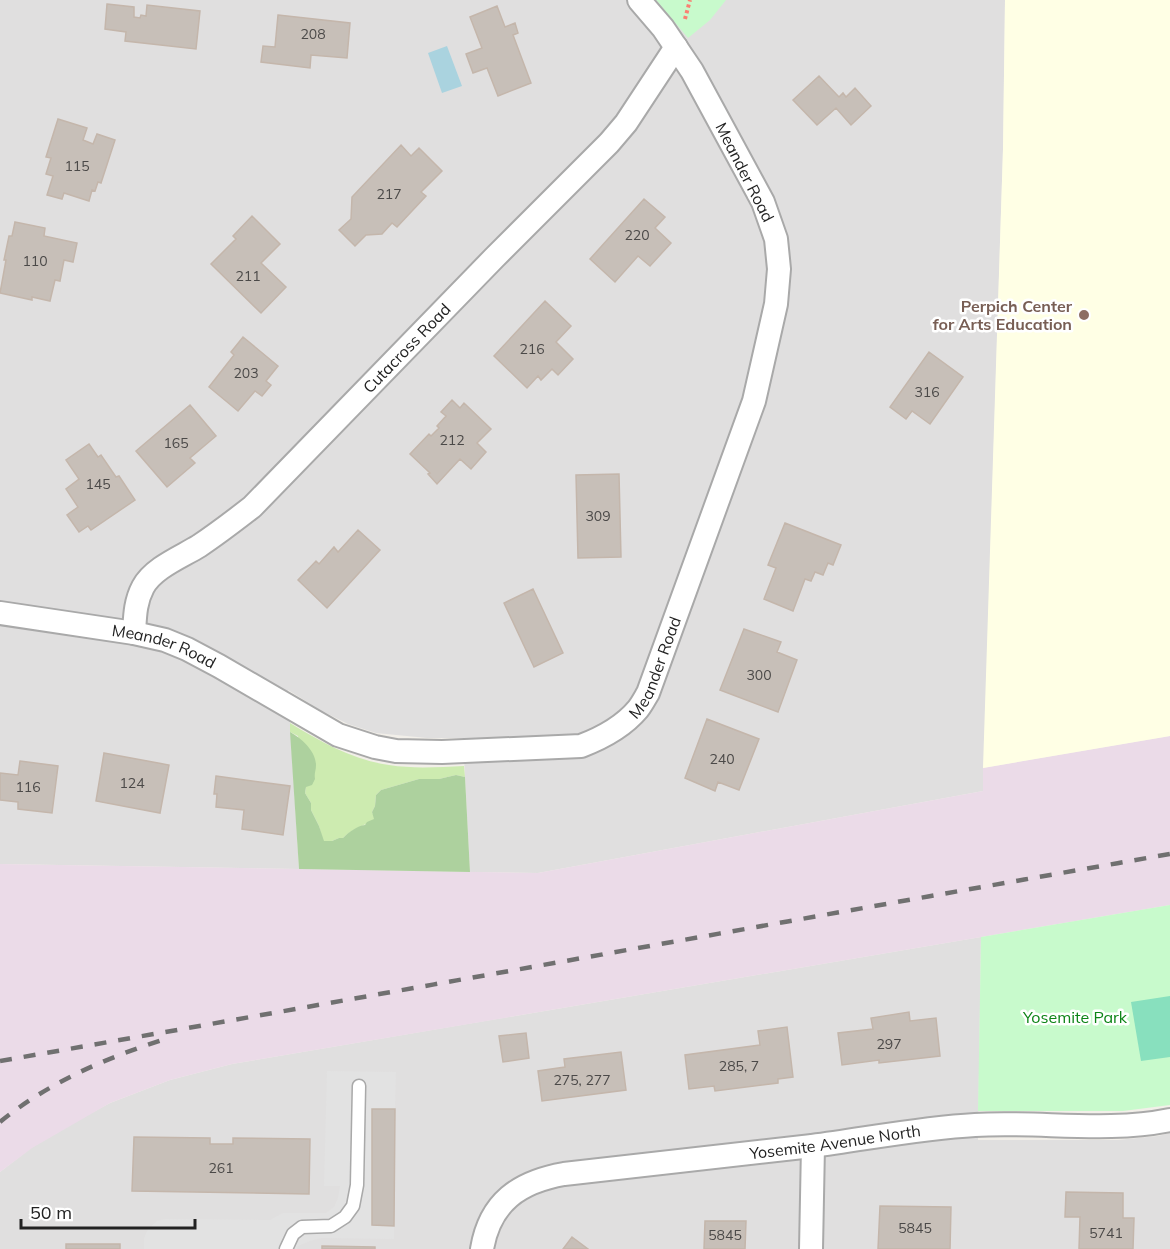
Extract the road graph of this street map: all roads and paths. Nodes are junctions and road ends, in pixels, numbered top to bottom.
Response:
1 (639, 0) edge
2 (676, 47) junction
3 (0, 613) edge
4 (134, 633) junction
5 (359, 1086) dead end
6 (1170, 1120) edge
7 (813, 1146) junction
8 (286, 1249) edge
9 (482, 1249) edge
10 (811, 1249) edge

1 - 2 street, Meander Road
2 - 4 street, Cutacross Road
2 - 4 street, Meander Road
3 - 4 street, Meander Road
5 - 8 lane
6 - 7 street, Yosemite Avenue North
7 - 9 street, Yosemite Avenue North
7 - 10 street

